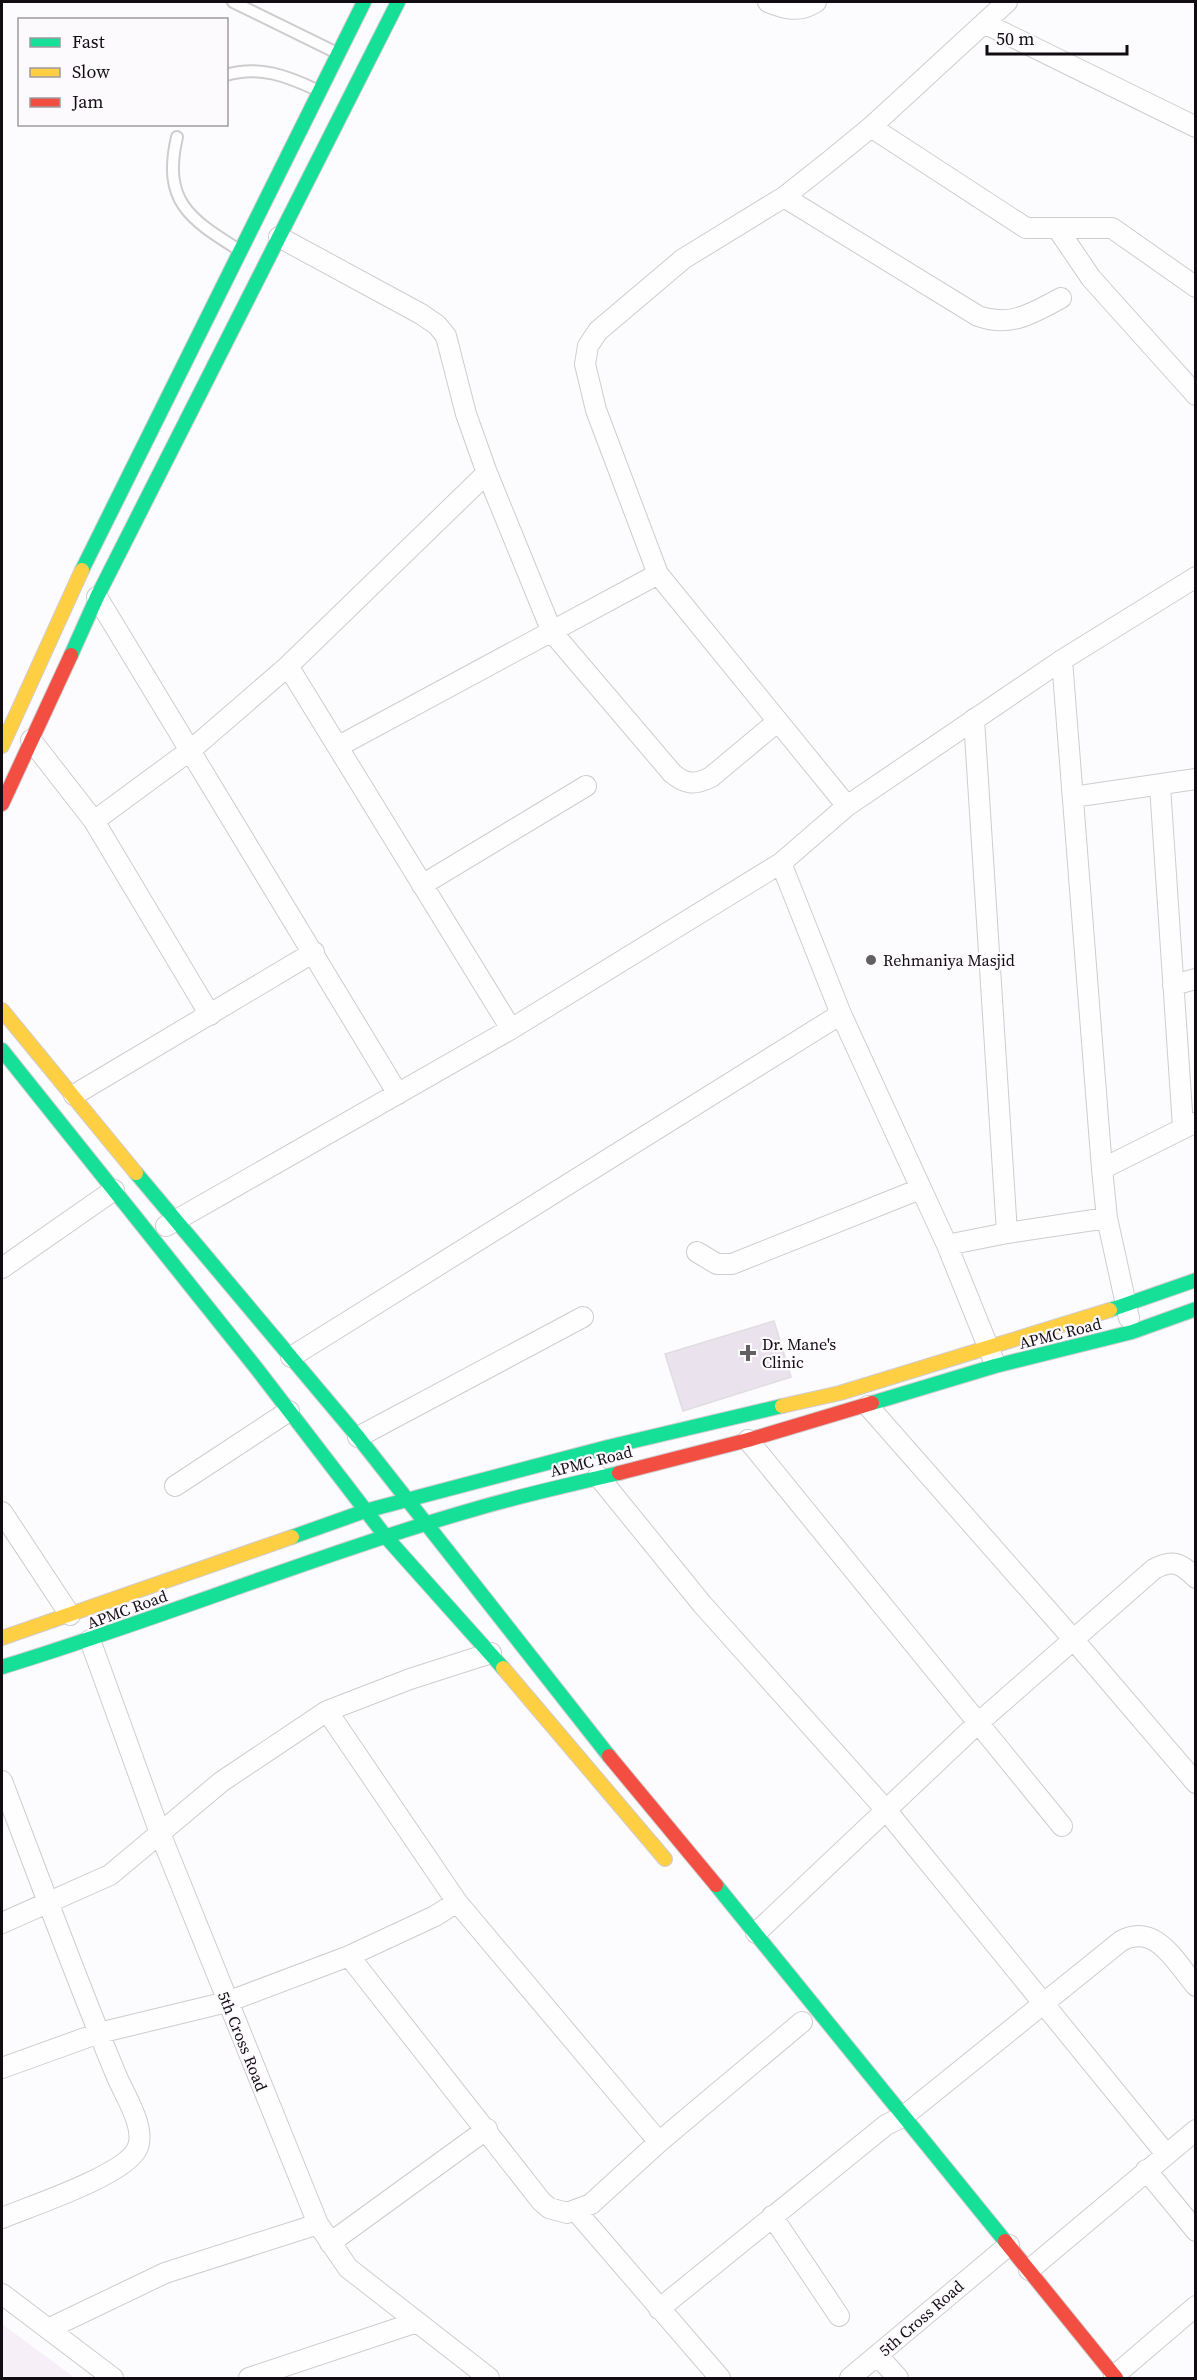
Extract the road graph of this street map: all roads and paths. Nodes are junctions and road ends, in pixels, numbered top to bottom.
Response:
1 (233, 2) edge
2 (364, 2) edge
3 (398, 2) edge
4 (768, 2) edge
5 (816, 2) edge
6 (1007, 2) edge
7 (984, 23) junction
8 (338, 53) junction
9 (228, 75) edge
10 (320, 91) junction
11 (871, 127) junction
12 (1196, 127) edge
13 (177, 137) dead end
14 (783, 197) junction
15 (1056, 228) junction
16 (279, 237) junction
17 (241, 252) junction
18 (1196, 287) edge
19 (1061, 298) dead end
20 (1196, 395) edge
21 (487, 473) junction
22 (658, 574) junction
23 (1196, 577) edge
24 (97, 597) junction
25 (552, 632) junction
26 (1062, 660) junction
27 (288, 666) junction
28 (974, 719) junction
29 (777, 722) junction
30 (31, 741) junction
31 (2, 746) edge
32 (339, 746) junction
33 (192, 749) junction
34 (1196, 779) edge
35 (586, 786) dead end
36 (1160, 786) junction
37 (1073, 797) junction
38 (2, 804) edge
39 (847, 806) junction
40 (94, 821) junction
41 (781, 864) junction
42 (422, 885) junction
43 (314, 952) junction
44 (1196, 979) edge
45 (1173, 985) junction
46 (2, 1010) edge
47 (841, 1014) junction
48 (210, 1015) junction
49 (511, 1029) junction
50 (2, 1050) edge
51 (398, 1094) junction
52 (74, 1095) junction
53 (1189, 1124) edge
54 (1102, 1169) junction
55 (920, 1189) junction
56 (114, 1190) junction
57 (1107, 1218) junction
58 (174, 1220) junction
59 (1007, 1233) junction
60 (151, 1236) junction
61 (947, 1245) junction
62 (697, 1252) dead end
63 (2, 1268) edge
64 (1196, 1280) edge
65 (1126, 1305) junction
66 (1196, 1309) edge
67 (583, 1317) dead end
68 (1132, 1332) junction
69 (988, 1346) junction
70 (291, 1357) junction
71 (995, 1366) junction
72 (868, 1406) junction
73 (289, 1411) junction
74 (358, 1437) junction
75 (747, 1440) junction
76 (598, 1476) junction
77 (175, 1486) dead end
78 (410, 1502) junction
79 (365, 1510) junction
80 (2, 1512) edge
81 (427, 1525) junction
82 (386, 1537) junction
83 (1196, 1578) edge
84 (70, 1615) junction
85 (2, 1638) edge
86 (1073, 1639) junction
87 (90, 1640) junction
88 (491, 1653) junction
89 (2, 1667) edge
90 (327, 1711) junction
91 (977, 1724) junction
92 (2, 1781) edge
93 (1196, 1783) edge
94 (886, 1810) junction
95 (1062, 1826) dead end
96 (160, 1833) junction
97 (677, 1873) dead end
98 (48, 1901) junction
99 (457, 1902) junction
100 (2, 1923) edge
101 (756, 1933) junction
102 (349, 1956) junction
103 (1196, 1986) edge
104 (227, 2002) junction
105 (1042, 2004) junction
106 (802, 2022) dead end
107 (99, 2033) junction
108 (2, 2068) edge
109 (904, 2116) junction
110 (487, 2129) junction
111 (1196, 2130) edge
112 (659, 2142) junction
113 (1166, 2154) junction
114 (1146, 2170) junction
115 (576, 2211) junction
116 (771, 2216) junction
117 (2, 2218) edge
118 (318, 2224) junction
119 (1196, 2231) edge
120 (330, 2243) junction
121 (1009, 2245) junction
122 (1029, 2270) junction
123 (2, 2294) edge
124 (1196, 2306) edge
125 (659, 2309) junction
126 (839, 2316) dead end
127 (417, 2322) junction
128 (48, 2328) junction
129 (878, 2356) junction
130 (1115, 2377) edge
131 (113, 2379) edge
132 (249, 2379) edge
133 (489, 2379) edge
134 (720, 2379) edge
135 (849, 2379) edge
136 (898, 2379) edge

1 - 8 lane
2 - 8 main road
3 - 16 main road
4 - 5 street
6 - 7 street
7 - 11 street
7 - 12 street
8 - 10 main road
9 - 10 lane
10 - 17 main road
11 - 14 street
11 - 15 street
13 - 17 lane
14 - 19 street
14 - 22 street
15 - 18 street
15 - 20 street
16 - 21 street
16 - 24 main road
17 - 31 main road
21 - 25 street
21 - 27 street
22 - 25 street
22 - 29 street
23 - 26 street
24 - 30 main road
24 - 33 street
25 - 29 street
25 - 32 street
26 - 28 street
26 - 37 street
27 - 32 street
27 - 33 street
28 - 39 street
28 - 59 street
29 - 39 street
30 - 38 main road
30 - 40 street
32 - 42 street
33 - 40 street
33 - 43 street
34 - 36 street
35 - 42 street
36 - 37 street
36 - 45 street
37 - 54 street
39 - 41 street
40 - 48 street
41 - 47 street
41 - 49 street
42 - 49 street
43 - 48 street
43 - 51 street
44 - 45 street
45 - 53 street
46 - 52 main road
47 - 55 street
47 - 70 street
48 - 52 street
49 - 51 street
50 - 56 main road
51 - 58 street
52 - 58 main road
53 - 54 street
54 - 57 street
55 - 61 street
55 - 62 street
56 - 60 main road
56 - 63 street
57 - 59 street
57 - 65 street
58 - 60 street
58 - 70 main road
59 - 61 street
60 - 73 main road
61 - 69 street
64 - 65 main road, APMC Road
65 - 68 street
65 - 69 main road, APMC Road
66 - 68 main road, APMC Road
67 - 74 street
68 - 71 main road, APMC Road
69 - 71 street
69 - 78 main road, APMC Road
70 - 74 main road
71 - 72 main road, APMC Road
72 - 75 main road, APMC Road
72 - 86 street
73 - 77 street
73 - 79 main road
74 - 78 main road
75 - 76 main road, APMC Road
75 - 91 street
76 - 81 main road, APMC Road
76 - 94 street
78 - 79 main road, APMC Road
78 - 81 main road
79 - 82 main road
79 - 84 main road, APMC Road
80 - 84 street
81 - 82 main road, APMC Road
81 - 101 main road
82 - 87 main road, APMC Road
82 - 88 main road
83 - 86 street
84 - 85 main road, APMC Road
86 - 91 street
86 - 93 street
87 - 89 main road, APMC Road
87 - 96 street, 5th Cross Road
88 - 90 street
88 - 97 main road
90 - 96 street
90 - 99 street
91 - 94 street
91 - 95 street
92 - 98 street
94 - 101 street
94 - 105 street
96 - 98 street
96 - 104 street, 5th Cross Road
98 - 100 street
98 - 107 street
99 - 102 street
99 - 112 street
101 - 109 main road
102 - 104 street
102 - 110 street
103 - 105 street
104 - 107 street
104 - 118 street, 5th Cross Road
105 - 109 street
105 - 113 street
106 - 112 street
107 - 108 street
107 - 117 street
109 - 116 street
109 - 121 main road
110 - 115 street
110 - 120 street
111 - 113 street
112 - 115 street
113 - 114 street
114 - 119 street
114 - 122 street
115 - 125 street
116 - 125 street
116 - 126 street
118 - 120 street, 5th Cross Road
118 - 128 street
120 - 127 street, 5th Cross Road
121 - 122 main road
121 - 129 street, 5th Cross Road
122 - 130 main road
123 - 128 street
124 - 130 street
125 - 134 street
127 - 132 street
127 - 133 street, 5th Cross Road
128 - 131 street
129 - 135 street, 5th Cross Road
129 - 136 street

